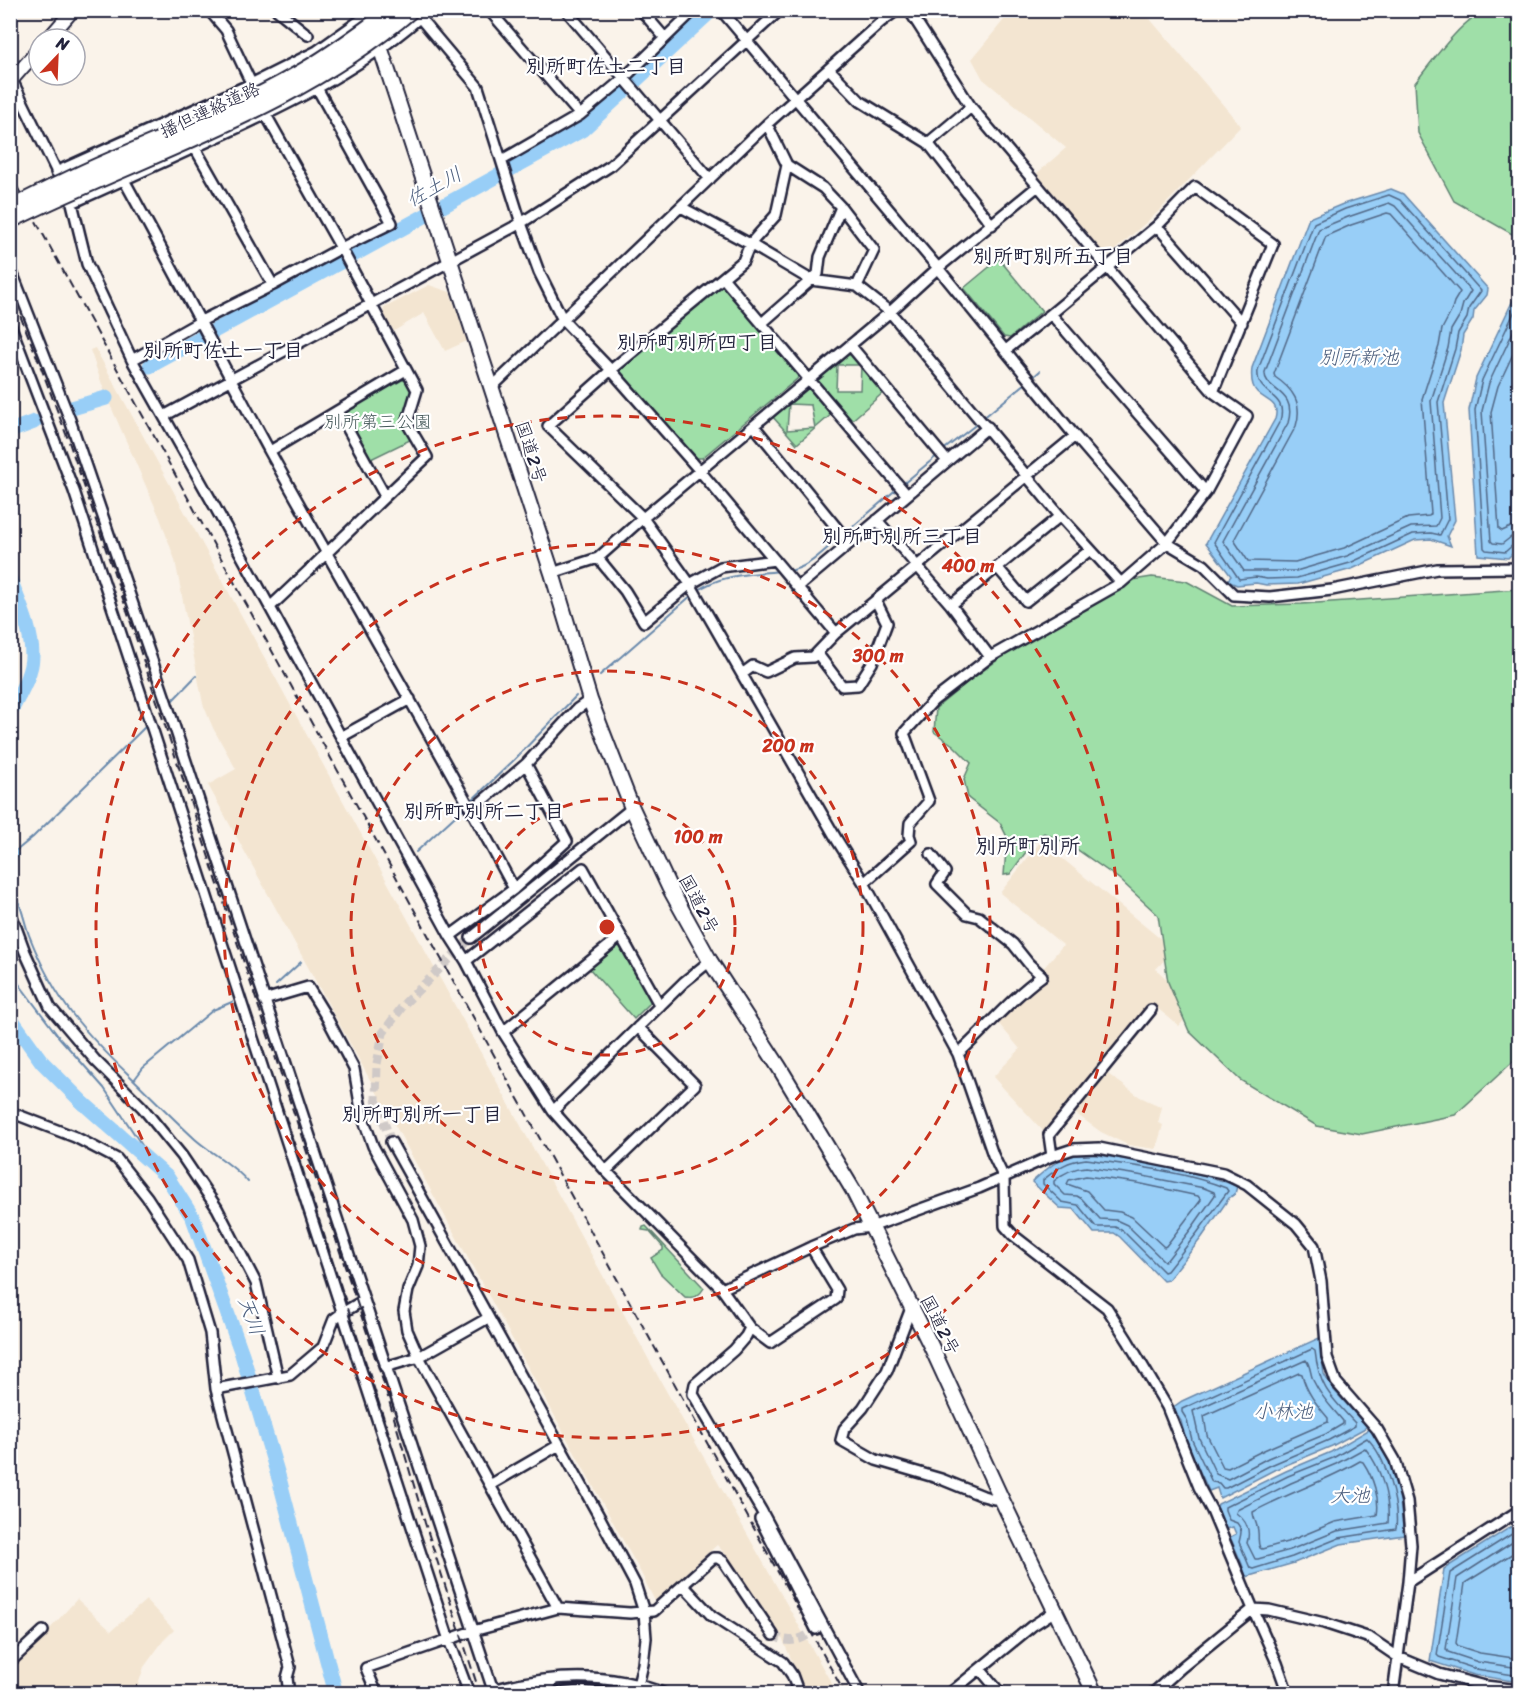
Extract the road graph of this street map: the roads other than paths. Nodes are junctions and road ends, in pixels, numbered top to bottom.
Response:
1 (73, 10) edge
2 (209, 10) edge
3 (277, 10) edge
4 (297, 10) edge
5 (391, 10) edge
6 (428, 10) edge
7 (489, 10) edge
8 (566, 10) edge
9 (641, 10) edge
10 (694, 10) edge
11 (721, 10) edge
12 (780, 10) edge
13 (897, 10) edge
14 (909, 10) edge
15 (370, 12) edge
16 (416, 14) edge
17 (289, 20) junction
18 (58, 27) edge
19 (308, 35) dead end
20 (665, 38) junction
21 (748, 40) junction
22 (381, 48) junction
23 (27, 63) edge
24 (829, 69) junction
25 (11, 81) edge
26 (252, 83) junction
27 (628, 84) junction
28 (317, 88) junction
29 (795, 100) junction
30 (970, 107) junction
31 (266, 115) junction
32 (580, 115) junction
33 (660, 122) junction
34 (767, 124) junction
35 (928, 143) junction
36 (195, 148) junction
37 (786, 165) junction
38 (504, 166) junction
39 (56, 172) junction
40 (710, 179) junction
41 (124, 180) junction
42 (1038, 186) junction
43 (72, 203) junction
44 (681, 207) junction
45 (840, 207) junction
46 (10, 208) edge
47 (10, 221) edge
48 (521, 223) junction
49 (992, 225) junction
50 (1157, 226) junction
51 (750, 244) junction
52 (345, 255) junction
53 (450, 260) junction
54 (10, 267) edge
55 (1107, 267) junction
56 (938, 268) junction
57 (723, 279) junction
58 (811, 280) junction
59 (273, 285) junction
60 (857, 286) junction
61 (370, 303) junction
62 (890, 312) junction
63 (1051, 314) junction
64 (563, 320) junction
65 (762, 323) junction
66 (1242, 323) junction
67 (10, 324) edge
68 (206, 329) junction
69 (850, 345) junction
70 (1006, 350) junction
71 (132, 360) junction
72 (406, 370) junction
73 (611, 370) junction
74 (232, 379) junction
75 (807, 379) junction
76 (491, 388) junction
77 (1213, 392) junction
78 (338, 411) junction
79 (165, 416) junction
80 (754, 426) junction
81 (988, 427) junction
82 (1075, 436) junction
83 (270, 451) junction
84 (948, 461) junction
85 (700, 471) junction
86 (1028, 476) junction
87 (1206, 492) junction
88 (907, 495) junction
89 (385, 496) junction
90 (1060, 516) junction
91 (643, 518) junction
92 (877, 520) junction
93 (849, 543) junction
94 (1167, 543) junction
95 (1090, 550) junction
96 (328, 554) junction
97 (598, 558) junction
98 (775, 560) junction
99 (918, 567) junction
100 (997, 567) junction
101 (1520, 568) edge
102 (552, 573) junction
103 (1120, 583) junction
104 (690, 584) junction
105 (798, 587) junction
106 (876, 601) junction
107 (951, 605) junction
108 (270, 607) junction
109 (836, 633) junction
110 (817, 653) junction
111 (990, 657) junction
112 (742, 674) junction
113 (410, 699) junction
114 (590, 700) junction
115 (341, 737) junction
116 (526, 764) junction
117 (469, 805) junction
118 (632, 808) junction
119 (931, 855) dead end
120 (864, 883) junction
121 (514, 889) junction
122 (10, 911) edge
123 (450, 936) junction
124 (621, 936) junction
125 (471, 938) tunnel mouth
126 (466, 961) junction
127 (710, 961) junction
128 (264, 1000) junction
129 (660, 1006) junction
130 (1151, 1010) dead end
131 (638, 1027) junction
132 (503, 1032) junction
133 (958, 1054) junction
134 (553, 1111) junction
135 (10, 1112) edge
136 (391, 1142) tunnel mouth
137 (1052, 1156) junction
138 (606, 1171) junction
139 (1004, 1178) junction
140 (871, 1227) junction
141 (812, 1247) junction
142 (722, 1289) junction
143 (364, 1300) junction
144 (911, 1308) junction
145 (342, 1312) junction
146 (488, 1318) junction
147 (750, 1328) junction
148 (419, 1357) junction
149 (385, 1367) junction
150 (274, 1378) junction
151 (220, 1388) junction
152 (559, 1445) junction
153 (490, 1485) junction
154 (1001, 1498) junction
155 (761, 1510) junction
156 (1520, 1510) edge
157 (1408, 1582) junction
158 (684, 1585) junction
159 (558, 1608) junction
160 (1253, 1609) junction
161 (1055, 1611) junction
162 (644, 1612) junction
163 (816, 1629) dead end
164 (43, 1631) dead end
165 (473, 1631) junction
166 (773, 1635) dead end
167 (449, 1640) junction
168 (1398, 1657) junction
169 (10, 1662) edge
170 (980, 1669) junction
171 (568, 1679) junction
172 (496, 1689) junction
173 (637, 1689) edge
174 (1520, 1690) edge
175 (576, 1692) edge
176 (289, 1694) edge
177 (377, 1694) edge
178 (467, 1694) edge
179 (483, 1694) edge
180 (514, 1694) edge
181 (549, 1694) edge
182 (613, 1694) edge
183 (665, 1694) edge
184 (799, 1694) edge
185 (860, 1694) edge
186 (949, 1694) edge
187 (1001, 1694) edge
188 (1095, 1694) edge
189 (1152, 1694) edge
190 (1288, 1694) edge
191 (1393, 1694) edge

1 - 18 main road
2 - 26 street
3 - 17 street
4 - 17 street
5 - 46 highway, 播但連絡道路, bridge
6 - 16 street
7 - 32 street
8 - 27 street
9 - 20 street
10 - 20 street
11 - 21 street
12 - 21 street
13 - 24 street
14 - 30 street
15 - 22 highway, 国道2号
15 - 26 street
16 - 22 street
16 - 38 street
16 - 47 highway, 播但連絡道路, bridge
17 - 19 street
20 - 27 street
21 - 29 street
21 - 33 street
22 - 28 street
22 - 53 highway, 国道2号
23 - 25 main road
24 - 29 street
24 - 35 street
25 - 39 street
26 - 31 street
26 - 39 street
27 - 32 street
27 - 33 street
28 - 31 street
28 - 52 street
29 - 34 street
29 - 56 street
30 - 35 street
30 - 42 street
31 - 36 street
31 - 52 street
32 - 38 street
33 - 40 street
33 - 48 street
34 - 37 street
34 - 40 street
35 - 49 street
36 - 41 street
36 - 59 street
37 - 45 street
37 - 51 street
38 - 48 street
39 - 43 street
40 - 44 street
41 - 43 street
41 - 68 street
42 - 49 street
42 - 55 street
43 - 71 street
44 - 51 street
44 - 64 street
45 - 58 street
45 - 60 street
48 - 53 street
48 - 64 street
49 - 56 street
50 - 55 street
50 - 66 street
50 - 66 street
51 - 57 street
51 - 58 street
52 - 59 street
52 - 61 street
53 - 61 street
53 - 76 highway, 国道2号
54 - 128 street
55 - 63 street
55 - 77 street
56 - 62 street
56 - 70 street
57 - 65 street
57 - 73 street
58 - 60 street
58 - 65 street
59 - 68 street
60 - 62 street
61 - 72 street
61 - 74 street
62 - 69 street
62 - 81 street
63 - 70 street
63 - 87 street
64 - 73 street
64 - 76 street
65 - 75 street
66 - 77 street
67 - 145 street
68 - 71 street
68 - 74 street
69 - 75 street
69 - 84 street
70 - 82 street
71 - 79 street
72 - 78 street
72 - 89 street
73 - 85 street
73 - 91 street
74 - 79 street
74 - 83 street
75 - 80 street
75 - 88 street
76 - 102 highway, 国道2号
77 - 87 street
78 - 83 street
78 - 89 street
79 - 108 street
80 - 85 street
80 - 93 street
81 - 84 street
81 - 86 street
82 - 86 street
82 - 94 street
83 - 96 street
84 - 88 street
85 - 91 street
85 - 98 street
86 - 90 street
86 - 99 street
87 - 94 street
88 - 92 street
89 - 96 street
90 - 95 street
90 - 100 street
91 - 97 street
91 - 104 street
92 - 93 street
92 - 99 street
93 - 105 street
94 - 101 street
94 - 103 street
95 - 100 street
95 - 103 street
96 - 108 street
96 - 113 street
97 - 102 street
97 - 104 street
98 - 104 street
98 - 105 street
99 - 106 street
99 - 107 street
100 - 107 street
102 - 114 highway, 国道2号
103 - 111 street
104 - 112 street
105 - 109 street
106 - 109 street
106 - 110 street
107 - 111 street
108 - 115 street
109 - 110 street
110 - 112 street
111 - 120 street
112 - 120 street
113 - 115 street
113 - 117 street
114 - 116 street
114 - 118 highway, 国道2号
115 - 123 street
116 - 117 street
116 - 121 street
117 - 121 street
118 - 125 street
118 - 127 highway, 国道2号
119 - 133 street
120 - 133 street
121 - 123 street
122 - 150 street
123 - 126 street
124 - 126 street
124 - 129 street
124 - 132 street
126 - 132 street
127 - 129 street
127 - 140 highway, 国道2号
128 - 143 street
128 - 148 street
129 - 131 street
130 - 137 street
131 - 134 street
131 - 138 street
132 - 134 street
133 - 139 street
134 - 138 street
135 - 151 street
136 - 146 street
137 - 139 street
137 - 157 street
138 - 142 street
139 - 140 street
139 - 160 street
140 - 141 street
140 - 144 highway, 国道2号
141 - 142 street
141 - 147 street
142 - 147 street
143 - 145 street
143 - 149 street
144 - 154 highway, 国道2号
144 - 154 street
145 - 150 street
145 - 167 street
146 - 148 street
146 - 152 street
147 - 155 street
148 - 149 street
148 - 153 street
149 - 165 street
150 - 151 street
151 - 176 street
152 - 153 street
152 - 162 street
153 - 159 street
154 - 161 highway, 国道2号
155 - 163 street
155 - 185 street
156 - 157 street
157 - 168 street
158 - 162 street
158 - 166 street
158 - 184 street
159 - 162 street
159 - 165 street
160 - 168 street
160 - 189 street
160 - 190 street
161 - 170 street
161 - 188 highway, 国道2号
162 - 173 street
164 - 169 street
165 - 167 street
165 - 172 street
167 - 177 street
167 - 178 street
168 - 174 street
168 - 191 street
170 - 186 street
170 - 187 street
171 - 172 street
171 - 173 street
171 - 180 street
172 - 179 street
173 - 183 street
175 - 181 street
175 - 182 street

